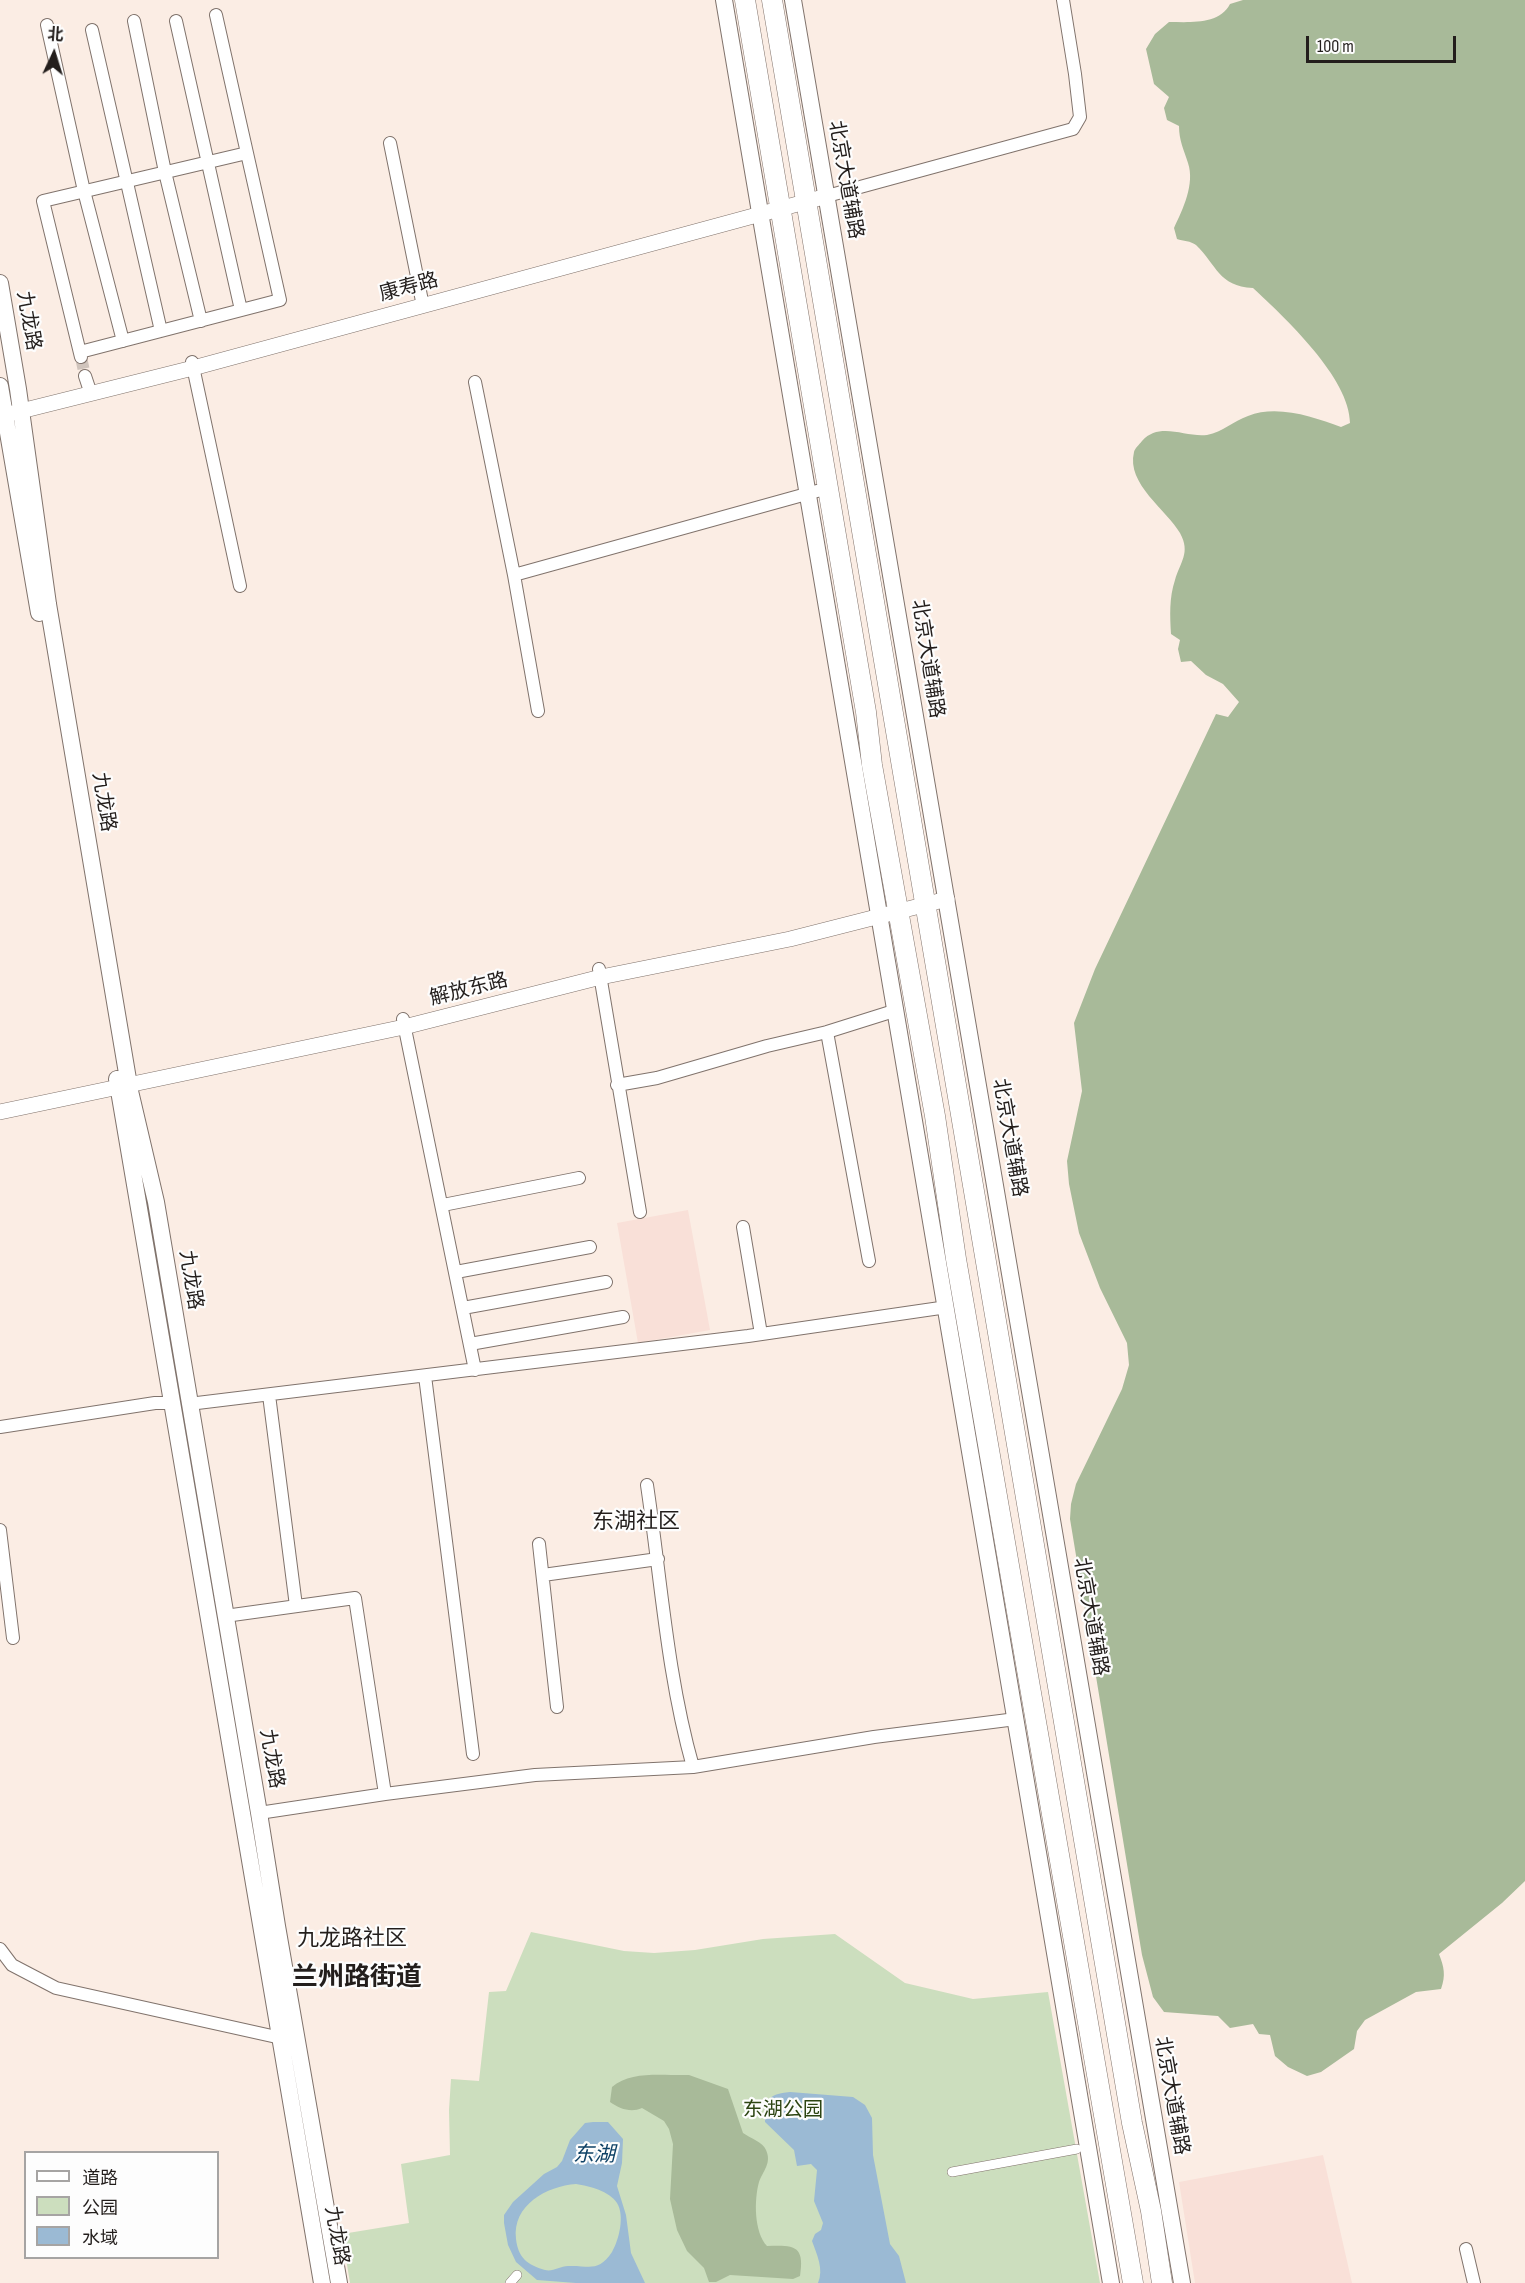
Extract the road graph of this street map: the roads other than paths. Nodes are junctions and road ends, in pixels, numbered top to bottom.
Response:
1 (724, 0) edge
2 (745, 0) edge
3 (772, 0) edge
4 (793, 0) edge
5 (1063, 0) edge
6 (216, 15) dead end
7 (134, 21) dead end
8 (176, 21) dead end
9 (47, 25) dead end
10 (92, 30) dead end
11 (390, 142) dead end
12 (247, 153) junction
13 (208, 162) junction
14 (165, 172) junction
15 (127, 181) junction
16 (84, 191) junction
17 (827, 194) junction
18 (806, 199) junction
19 (780, 205) junction
20 (760, 210) junction
21 (0, 283) edge
22 (423, 303) junction
23 (241, 310) junction
24 (201, 321) junction
25 (161, 331) junction
26 (123, 341) junction
27 (192, 365) junction
28 (475, 382) dead end
29 (0, 386) edge
30 (8, 411) edge
31 (828, 488) junction
32 (808, 494) junction
33 (514, 575) junction
34 (240, 586) dead end
35 (538, 711) dead end
36 (946, 895) junction
37 (925, 900) junction
38 (888, 909) junction
39 (600, 973) junction
40 (897, 1010) junction
41 (403, 1023) junction
42 (826, 1032) junction
43 (123, 1082) junction
44 (617, 1085) junction
45 (0, 1104) edge
46 (0, 1113) edge
47 (579, 1178) dead end
48 (442, 1205) junction
49 (640, 1212) dead end
50 (742, 1227) dead end
51 (590, 1247) dead end
52 (869, 1261) dead end
53 (456, 1272) junction
54 (606, 1282) dead end
55 (947, 1307) junction
56 (463, 1308) junction
57 (623, 1317) dead end
58 (761, 1334) junction
59 (470, 1344) junction
60 (475, 1370) junction
61 (425, 1376) junction
62 (269, 1395) junction
63 (181, 1403) junction
64 (0, 1427) edge
65 (647, 1485) dead end
66 (0, 1530) edge
67 (539, 1544) dead end
68 (658, 1559) junction
69 (543, 1575) junction
70 (296, 1606) junction
71 (225, 1616) junction
72 (13, 1638) dead end
73 (557, 1707) dead end
74 (1016, 1719) junction
75 (473, 1754) dead end
76 (693, 1767) junction
77 (385, 1794) junction
78 (260, 1813) junction
79 (0, 1949) edge
80 (281, 2038) junction
81 (1077, 2149) dead end
82 (952, 2172) dead end
83 (1466, 2249) dead end
84 (517, 2275) dead end
85 (322, 2283) edge
86 (339, 2283) edge
87 (510, 2283) edge
88 (1111, 2283) edge
89 (1133, 2283) edge
90 (1162, 2283) edge
91 (1182, 2283) edge
92 (1474, 2283) edge

1 - 20 main road
2 - 19 main road
3 - 18 main road
4 - 17 main road, 北京大道辅路
5 - 17 street
6 - 12 street
7 - 14 street
8 - 13 street
9 - 16 street
10 - 15 street
11 - 22 street
12 - 13 street
12 - 23 street
13 - 14 street
13 - 23 street
14 - 15 street
14 - 24 street
15 - 16 street
15 - 25 street
16 - 26 street
16 - 26 street
17 - 18 street, 康寿路
17 - 36 main road, 北京大道辅路
18 - 19 street, 康寿路
18 - 37 main road
19 - 20 street, 康寿路
19 - 31 main road
20 - 22 street, 康寿路
20 - 32 main road
21 - 30 main road, 九龙路
22 - 27 street, 康寿路
23 - 24 street
24 - 25 street
25 - 26 street
27 - 30 street, 康寿路
27 - 34 street
28 - 33 street
29 - 30 main road, 九龙路
30 - 43 main road, 九龙路
31 - 32 street
31 - 38 main road
32 - 33 street
32 - 38 main road
33 - 35 street
36 - 37 street, 解放东路
36 - 91 main road, 北京大道辅路
37 - 38 street, 解放东路
37 - 90 main road
38 - 39 street, 解放东路
38 - 40 main road
38 - 89 main road
39 - 41 street, 解放东路
39 - 44 street
40 - 42 street
40 - 55 main road
41 - 43 street, 解放东路
41 - 48 street
42 - 44 street
42 - 52 street
43 - 45 street, 解放东路
43 - 46 street, 解放东路
43 - 63 main road, 九龙路
44 - 49 street
47 - 48 street
48 - 53 street
50 - 58 street
51 - 53 street
53 - 56 street
54 - 56 street
55 - 58 street
55 - 74 main road
56 - 59 street
57 - 59 street
58 - 60 street
59 - 60 street
60 - 61 street
61 - 62 street
61 - 75 street
62 - 63 street
62 - 70 street
63 - 64 street
63 - 71 main road, 九龙路
63 - 80 main road, 九龙路
65 - 68 street
66 - 72 street
67 - 69 street
68 - 69 street
68 - 76 street
69 - 73 street
70 - 71 street
70 - 77 street
71 - 78 main road, 九龙路
74 - 76 street
74 - 88 main road
76 - 77 street
77 - 78 street
78 - 86 main road, 九龙路
79 - 80 street
80 - 85 main road, 九龙路
81 - 82 street
83 - 92 street
84 - 87 street

